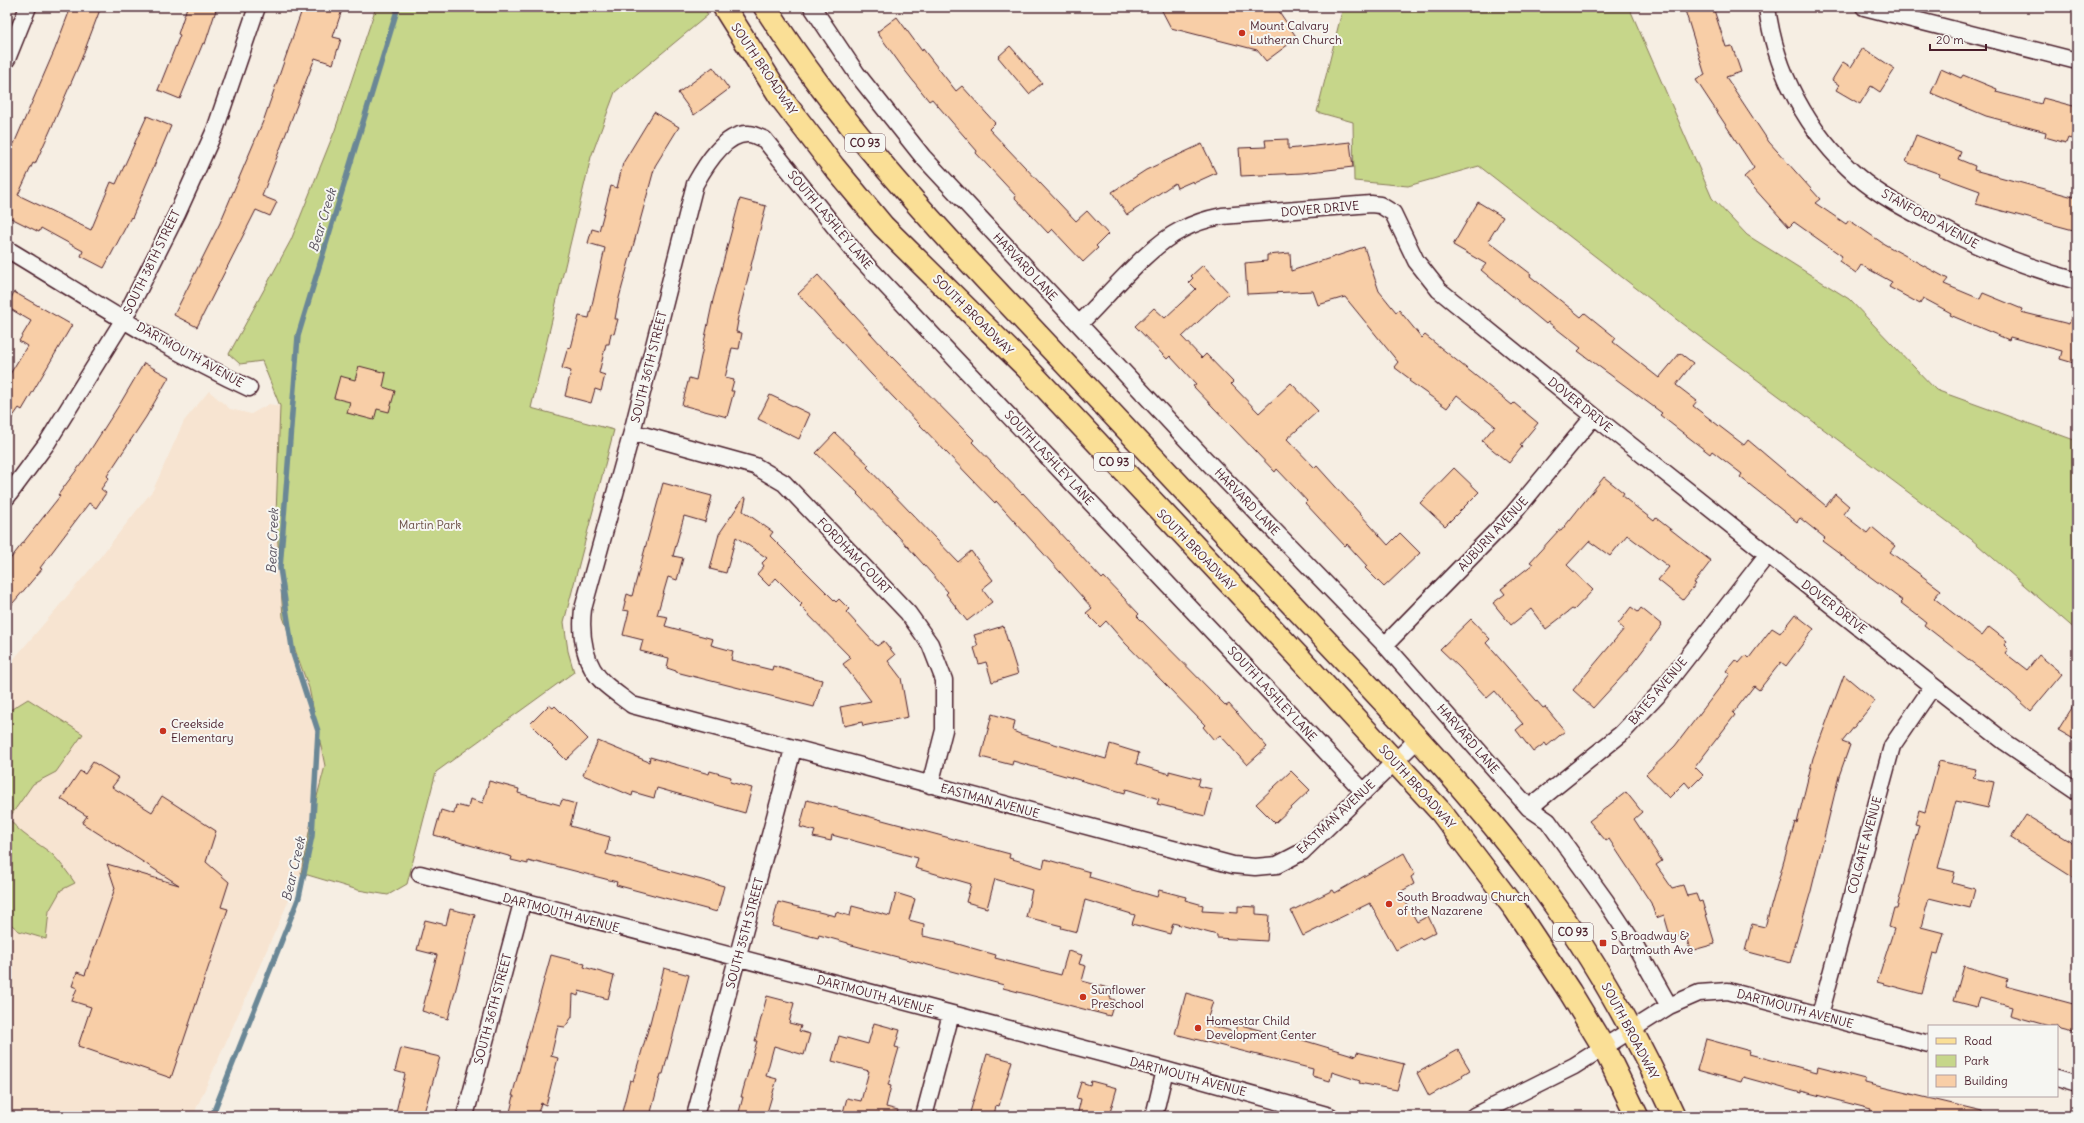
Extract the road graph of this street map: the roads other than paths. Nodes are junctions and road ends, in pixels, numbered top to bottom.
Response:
1 (28, 7) edge
2 (257, 7) edge
3 (724, 7) edge
4 (765, 7) edge
5 (812, 7) edge
6 (1768, 7) edge
7 (1864, 7) edge
8 (1911, 12) edge
9 (7, 59) edge
10 (2077, 61) edge
11 (735, 136) joint
12 (7, 250) edge
13 (2077, 281) edge
14 (124, 319) junction
15 (1079, 324) junction
16 (249, 388) dead end
17 (1594, 416) junction
18 (632, 432) junction
19 (7, 497) edge
20 (1767, 555) junction
21 (583, 609) joint
22 (1385, 645) junction
23 (1934, 686) junction
24 (1418, 739) junction
25 (793, 749) junction
26 (1394, 761) junction
27 (930, 785) junction
28 (2077, 791) edge
29 (1364, 792) junction
30 (1529, 808) junction
31 (420, 874) dead end
32 (522, 903) junction
33 (738, 959) junction
34 (1669, 1006) junction
35 (951, 1014) junction
36 (1820, 1015) junction
37 (1632, 1029) junction
38 (1928, 1044) edge
39 (1604, 1048) junction
40 (1165, 1070) junction
41 (2058, 1078) edge
42 (2077, 1084) edge
43 (465, 1116) edge
44 (695, 1116) edge
45 (924, 1116) edge
46 (1154, 1116) edge
47 (1330, 1116) edge
48 (1474, 1116) edge
49 (1637, 1116) edge
50 (1674, 1116) edge

1 - 9 street
2 - 14 street, SOUTH 38TH STREET
3 - 26 main road, SOUTH BROADWAY / CO 93
4 - 24 main road, SOUTH BROADWAY / CO 93
5 - 15 street, HARVARD LANE
6 - 13 street, STANFORD AVENUE
7 - 8 street
8 - 10 street
11 - 18 street, SOUTH 36TH STREET
11 - 29 street, SOUTH LASHLEY LANE
12 - 14 street, DARTMOUTH AVENUE
14 - 16 street, DARTMOUTH AVENUE
14 - 19 street, SOUTH 38TH STREET
15 - 17 street, DOVER DRIVE
15 - 22 street, HARVARD LANE
17 - 20 street, DOVER DRIVE
17 - 22 street, AUBURN AVENUE
18 - 21 street, SOUTH 36TH STREET
18 - 27 street, FORDHAM COURT
20 - 23 street, DOVER DRIVE
20 - 30 street, BATES AVENUE
21 - 25 street, EASTMAN AVENUE
22 - 30 street, HARVARD LANE
23 - 28 street, DOVER DRIVE
23 - 36 street, COLGATE AVENUE
24 - 26 street, EASTMAN AVENUE
24 - 37 main road, SOUTH BROADWAY / CO 93
25 - 27 street, EASTMAN AVENUE
25 - 33 street, SOUTH 35TH STREET
26 - 29 street, EASTMAN AVENUE
26 - 39 main road, SOUTH BROADWAY / CO 93
27 - 29 street, EASTMAN AVENUE
30 - 34 street, HARVARD LANE
31 - 32 street, DARTMOUTH AVENUE
32 - 33 street, DARTMOUTH AVENUE
32 - 43 street, SOUTH 36TH STREET
33 - 35 street, DARTMOUTH AVENUE
33 - 44 street, SOUTH 35TH STREET
34 - 36 street, DARTMOUTH AVENUE
34 - 37 street, DARTMOUTH AVENUE
35 - 40 street, DARTMOUTH AVENUE
35 - 45 street
36 - 38 street, DARTMOUTH AVENUE
37 - 39 street, DARTMOUTH AVENUE
37 - 50 main road, SOUTH BROADWAY / CO 93
39 - 48 street, DARTMOUTH AVENUE
39 - 49 main road, SOUTH BROADWAY / CO 93
40 - 46 street
40 - 47 street, DARTMOUTH AVENUE
41 - 42 street

